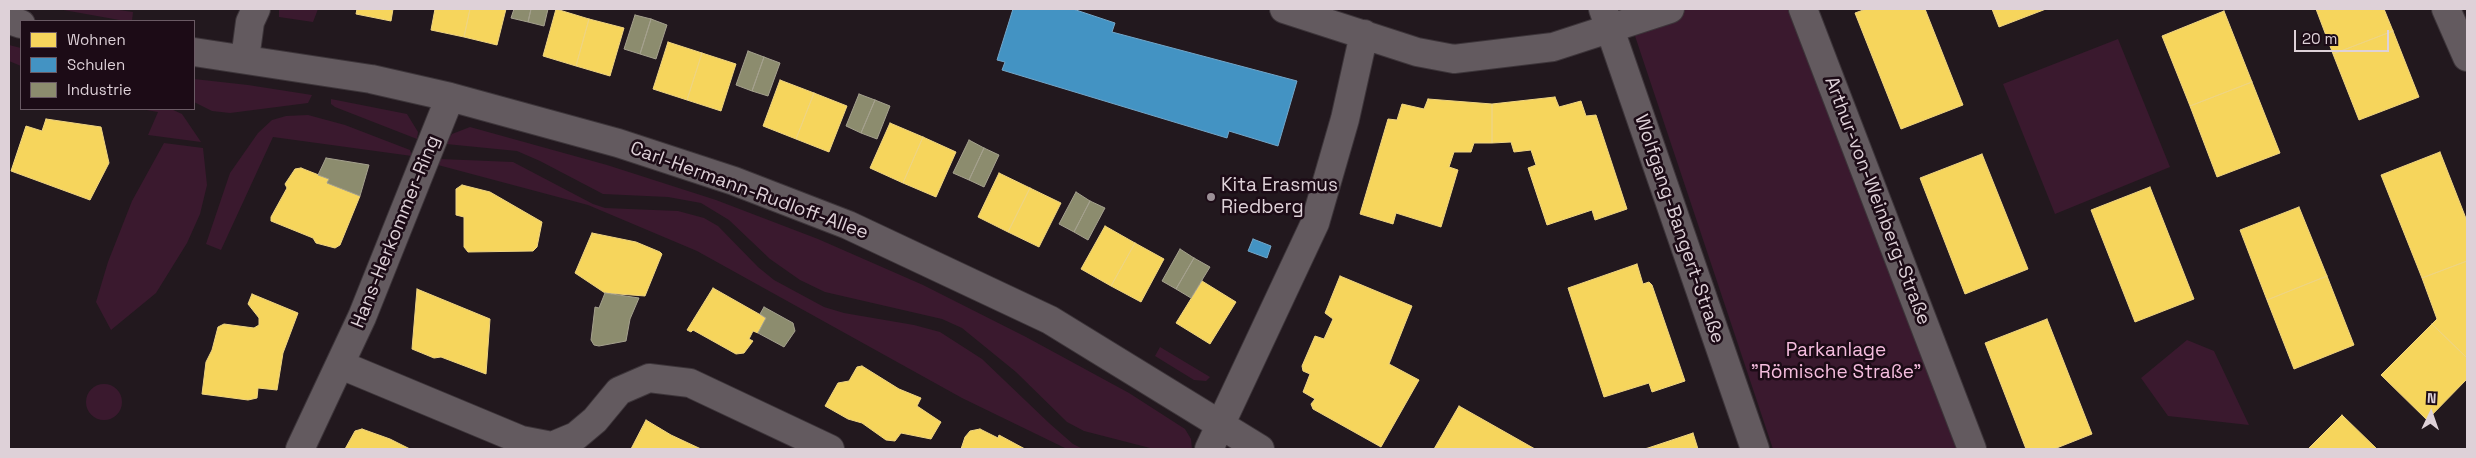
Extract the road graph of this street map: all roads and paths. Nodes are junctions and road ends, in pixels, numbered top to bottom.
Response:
1 (256, 9) edge
2 (1284, 9) edge
3 (1670, 9) edge
4 (1803, 9) edge
5 (2446, 9) edge
6 (1607, 19) edge
7 (1364, 34) junction
8 (195, 52) edge
9 (2467, 57) edge
10 (245, 59) junction
11 (450, 97) junction
12 (340, 365) junction
13 (1220, 423) junction
14 (300, 449) edge
15 (830, 449) edge
16 (1209, 449) edge
17 (1260, 449) edge
18 (1754, 449) edge
19 (1972, 449) edge

1 - 10 street
2 - 7 street
3 - 6 street
4 - 19 street, Arthur-von-Weinberg-Straße
5 - 9 street
6 - 7 street
6 - 18 street, Wolfgang-Bangert-Straße
7 - 13 street
8 - 10 street, Carl-Hermann-Rudloff-Allee
10 - 11 street, Carl-Hermann-Rudloff-Allee
11 - 12 street, Hans-Herkommer-Ring
11 - 13 street, Carl-Hermann-Rudloff-Allee
12 - 14 street, Hans-Herkommer-Ring
12 - 15 street
13 - 16 street
13 - 17 street, Carl-Hermann-Rudloff-Allee

